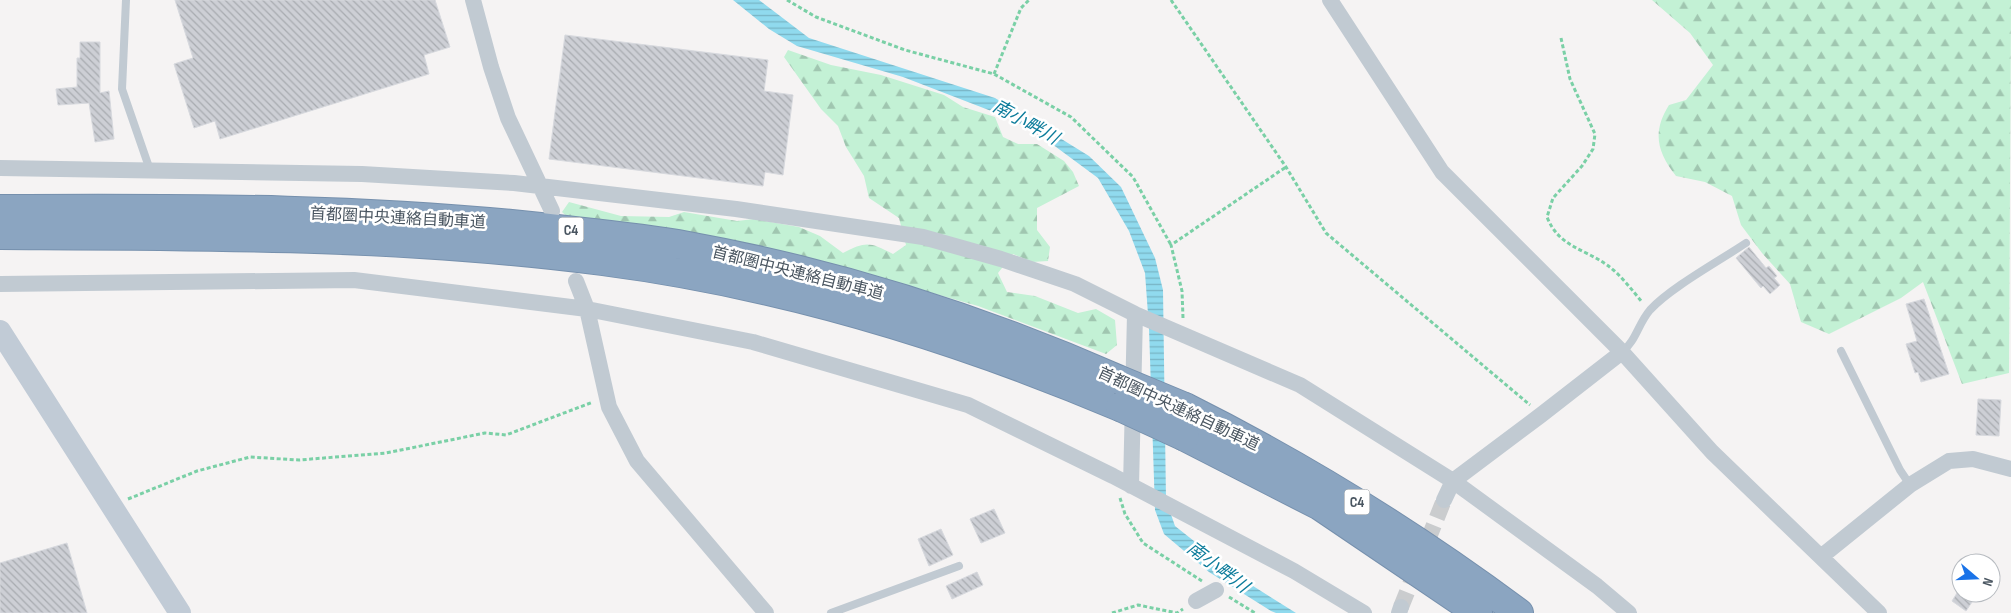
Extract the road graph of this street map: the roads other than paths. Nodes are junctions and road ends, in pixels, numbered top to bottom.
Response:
1 (126, 0) edge
2 (473, 0) edge
3 (1330, 0) edge
4 (0, 168) edge
5 (150, 170) junction
6 (542, 187) junction
7 (0, 209) edge
8 (552, 211) dead end
9 (0, 235) edge
10 (1746, 243) dead end
11 (576, 281) dead end
12 (0, 284) edge
13 (587, 308) junction
14 (1135, 314) junction
15 (0, 331) edge
16 (1841, 351) dead end
17 (1622, 352) junction
18 (2011, 469) edge
19 (1453, 481) junction
20 (1910, 485) junction
21 (1131, 486) junction
22 (1444, 500) tunnel mouth
23 (1822, 556) junction
24 (959, 566) dead end
25 (1216, 590) road end
26 (1196, 601) road end
27 (180, 613) edge
28 (766, 613) edge
29 (831, 613) edge
30 (1364, 613) edge
31 (1478, 613) edge
32 (1519, 613) edge
33 (1629, 613) edge
34 (1879, 613) edge

1 - 5 lane
2 - 6 street
3 - 17 street
4 - 5 street
5 - 6 street
6 - 8 street
6 - 14 street
7 - 32 highway, 首都圏中央連絡自動車道 / C4, bridge
9 - 31 highway, 首都圏中央連絡自動車道 / C4, bridge
10 - 17 lane
11 - 13 street
12 - 13 street
13 - 21 street
13 - 28 street
14 - 19 street
14 - 21 street
15 - 27 street
16 - 20 lane
17 - 19 street
17 - 23 street
18 - 20 street
19 - 22 street
19 - 33 street
20 - 23 street
21 - 30 street
23 - 34 street
24 - 29 lane
25 - 26 street

